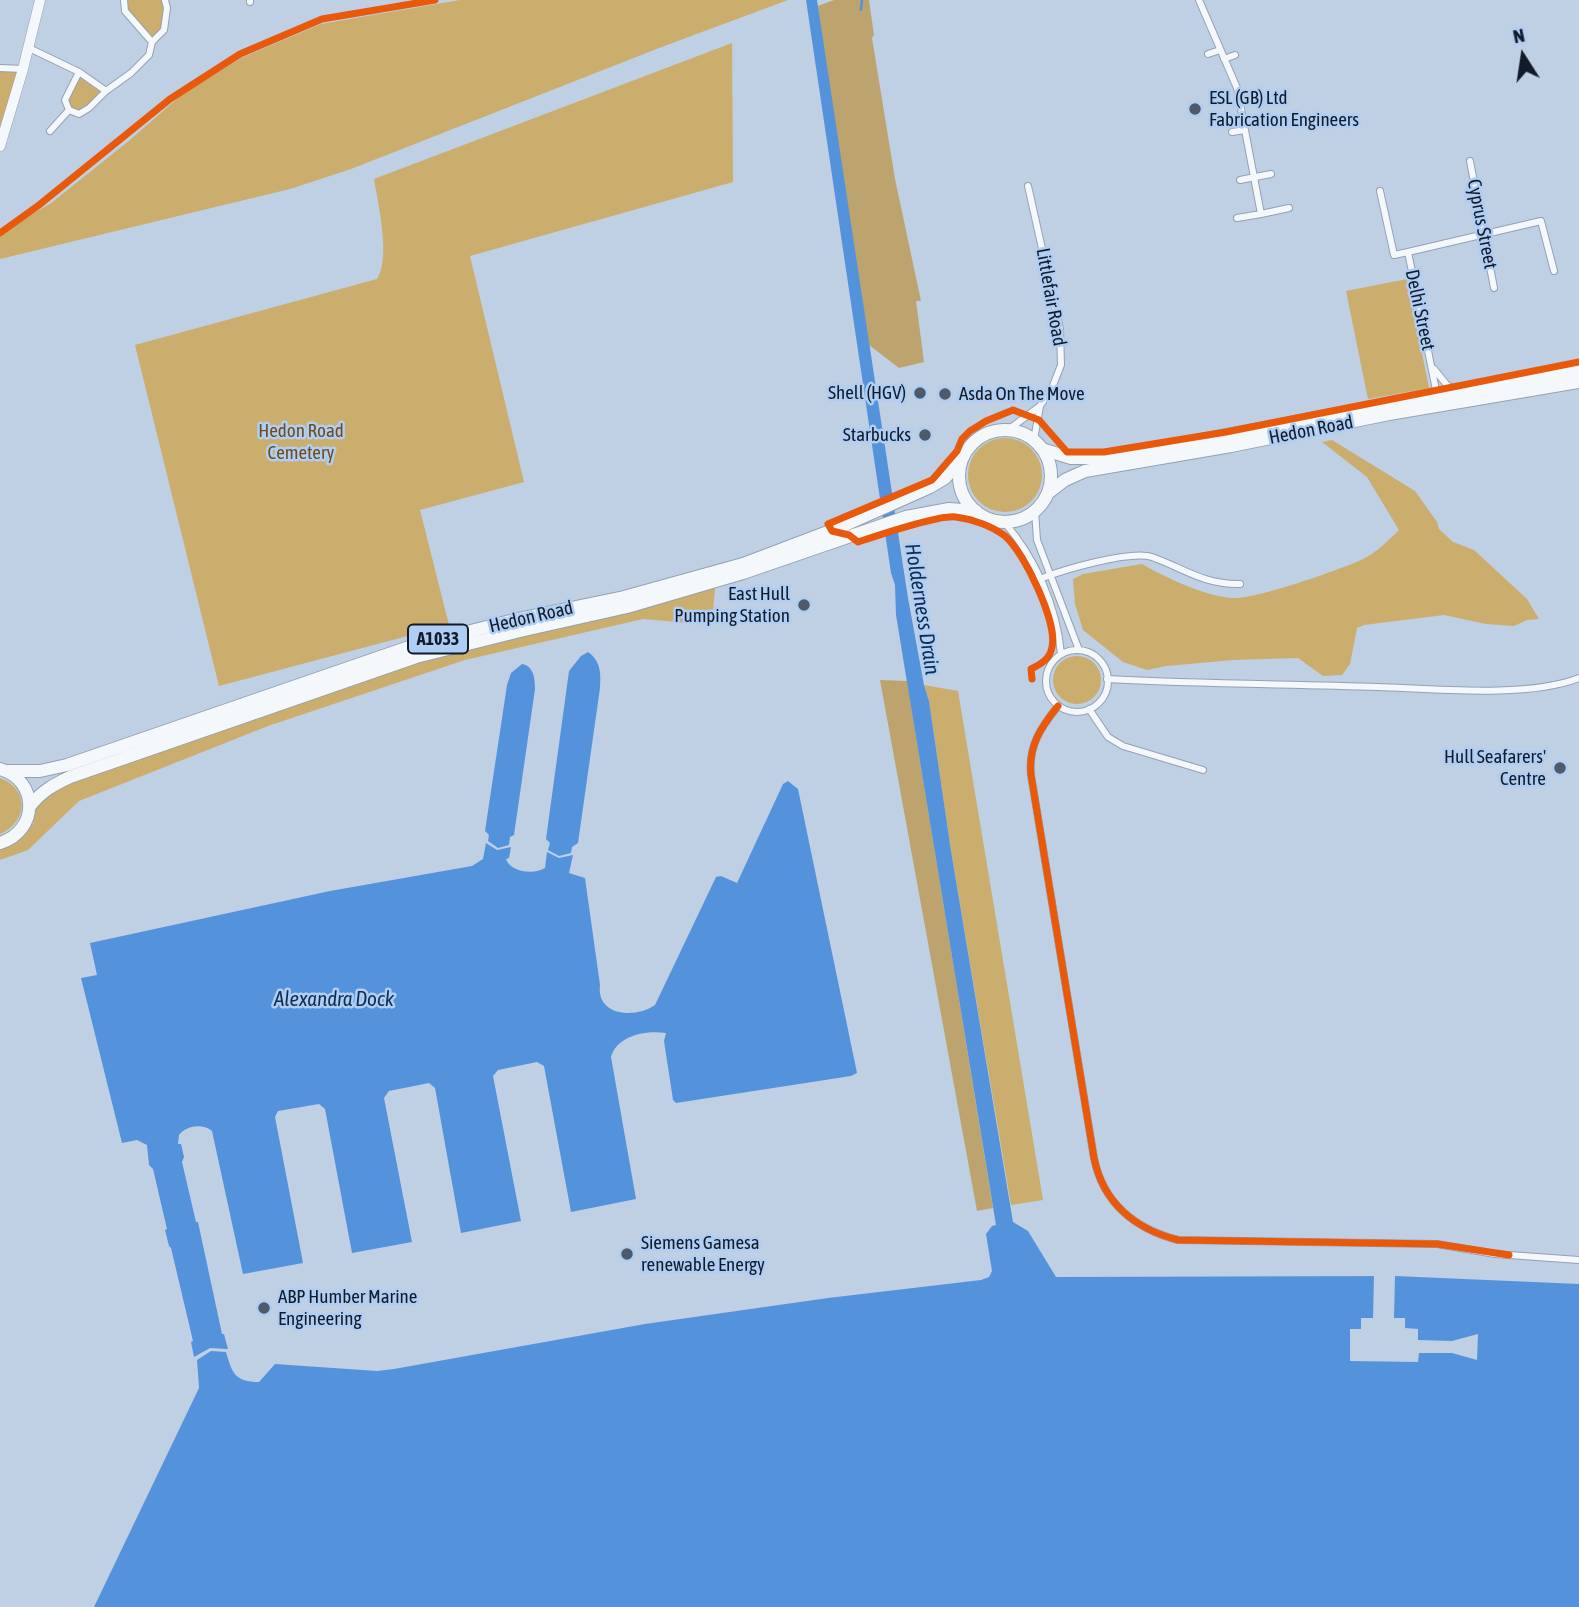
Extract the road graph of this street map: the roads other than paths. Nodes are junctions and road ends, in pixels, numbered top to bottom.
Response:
1 (40, 0) edge
2 (124, 0) edge
3 (164, 0) edge
4 (1199, 0) edge
5 (152, 42) junction
6 (29, 48) junction
7 (1220, 50) junction
8 (1208, 54) dead end
9 (1235, 55) dead end
10 (1224, 59) junction
11 (0, 68) edge
12 (23, 69) junction
13 (79, 72) junction
14 (1247, 86) dead end
15 (1237, 88) junction
16 (106, 91) junction
17 (69, 110) junction
18 (1245, 130) junction
19 (50, 131) dead end
20 (1232, 132) dead end
21 (0, 146) edge
22 (1469, 161) dead end
23 (1271, 174) dead end
24 (1254, 177) junction
25 (1240, 180) dead end
26 (1028, 186) dead end
27 (1380, 191) dead end
28 (1289, 208) dead end
29 (1261, 214) junction
30 (1237, 218) dead end
31 (1484, 233) junction
32 (1408, 252) junction
33 (1554, 271) dead end
34 (1494, 288) dead end
35 (1431, 364) junction
36 (1579, 372) edge
37 (1579, 382) edge
38 (1459, 392) junction
39 (1437, 396) junction
40 (1040, 406) junction
41 (1008, 430) junction
42 (1034, 440) junction
43 (1045, 450) junction
44 (961, 460) junction
45 (1048, 493) junction
46 (976, 511) junction
47 (1035, 511) junction
48 (1004, 522) junction
49 (1049, 575) junction
50 (1040, 579) junction
51 (1240, 584) dead end
52 (1079, 650) junction
53 (1061, 654) junction
54 (1579, 678) edge
55 (1107, 679) junction
56 (1058, 706) junction
57 (1089, 709) junction
58 (4, 770) edge
59 (1203, 770) dead end
60 (30, 806) junction
61 (0, 843) edge
62 (1579, 1260) edge

1 - 6 street
2 - 5 street
3 - 5 street
4 - 7 street
5 - 16 street
6 - 12 street
6 - 13 street
7 - 8 street
7 - 10 street
9 - 10 street
10 - 15 street
11 - 12 street
12 - 21 street
13 - 16 street
13 - 17 street
14 - 15 street
15 - 18 street
16 - 17 street
17 - 19 street
18 - 20 street
18 - 24 street
22 - 31 street, Cyprus Street
23 - 24 street
24 - 25 street
24 - 29 street
26 - 40 street, Littlefair Road
27 - 32 street, Delhi Street
28 - 29 street
29 - 30 street
31 - 32 street
31 - 33 street
31 - 34 street, Cyprus Street
32 - 35 street, Delhi Street
35 - 38 street, Delhi Street
35 - 39 street, Delhi Street
36 - 38 highway, Hedon Road
37 - 45 highway, Hedon Road
38 - 39 highway, Hedon Road
39 - 43 highway, Hedon Road
40 - 41 street, Littlefair Road
40 - 42 street, Littlefair Road
41 - 42 highway
41 - 44 highway, A1033
42 - 43 highway
43 - 45 highway
44 - 46 highway
44 - 58 highway, Hedon Road / A1033
45 - 47 highway
46 - 48 highway, A1033
46 - 60 highway, Hedon Road / A1033
47 - 48 highway
47 - 49 street
48 - 50 street
49 - 50 street
49 - 51 street
49 - 52 street
50 - 53 street
52 - 53 street
52 - 55 street
53 - 56 street
54 - 55 street
55 - 57 street
56 - 57 street
56 - 62 street
57 - 59 street
58 - 60 highway, A1033
60 - 61 highway, A1033

